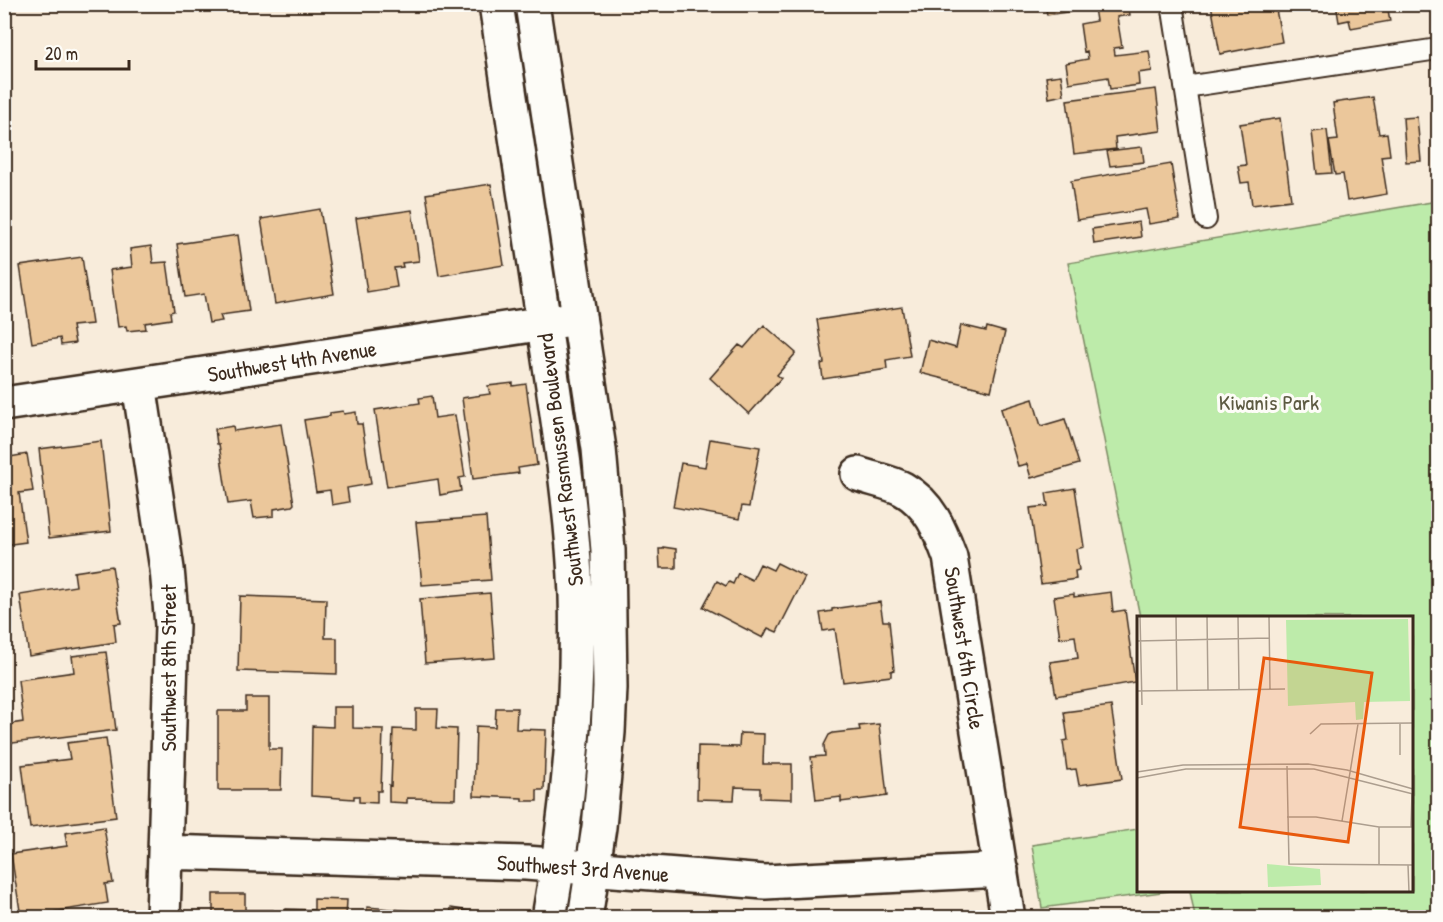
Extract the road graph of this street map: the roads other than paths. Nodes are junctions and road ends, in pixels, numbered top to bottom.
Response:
1 (496, 4) edge
2 (532, 4) edge
3 (1172, 4) edge
4 (1438, 49) edge
5 (1185, 87) junction
6 (1206, 219) dead end
7 (579, 318) junction
8 (543, 323) junction
9 (138, 384) junction
10 (4, 404) edge
11 (858, 474) dead end
12 (165, 852) junction
13 (557, 865) junction
14 (593, 868) junction
15 (1001, 870) junction
16 (163, 918) edge
17 (549, 918) edge
18 (585, 918) edge
19 (1008, 918) edge

1 - 8 street, Southwest Rasmussen Boulevard
2 - 7 street, Southwest Rasmussen Boulevard
3 - 5 lane
4 - 5 lane
5 - 6 lane
7 - 8 street, Southwest 4th Avenue
7 - 14 street, Southwest Rasmussen Boulevard
8 - 9 street, Southwest 4th Avenue
8 - 13 street, Southwest Rasmussen Boulevard
9 - 10 street, Southwest 4th Avenue
9 - 12 street, Southwest 8th Street
11 - 15 street, Southwest 6th Circle
12 - 13 street, Southwest 3rd Avenue
12 - 16 street, Southwest 8th Street
13 - 14 street, Southwest 3rd Avenue
13 - 17 street, Southwest Rasmussen Boulevard
14 - 15 street, Southwest 3rd Avenue
14 - 18 street, Southwest Rasmussen Boulevard
15 - 19 street, Southwest 6th Circle

